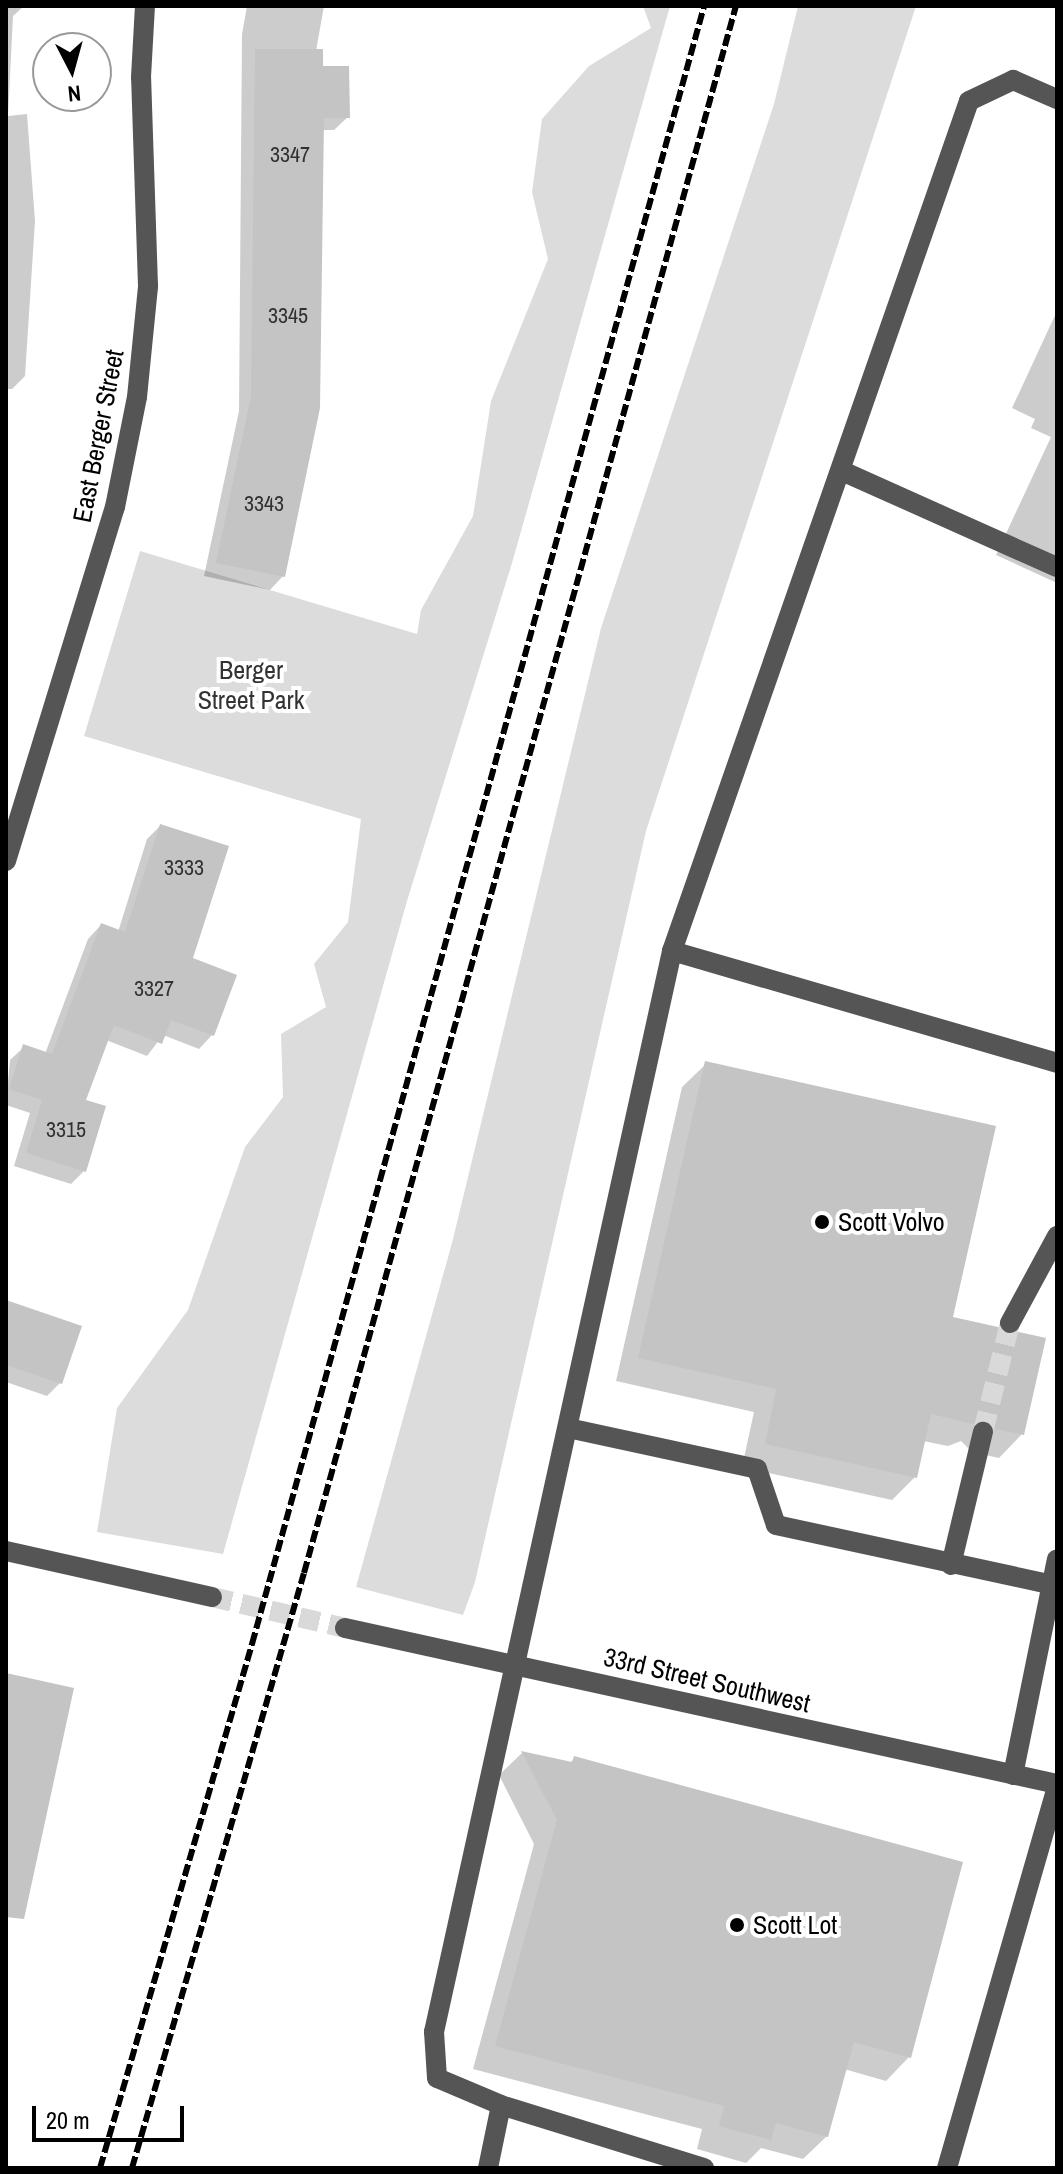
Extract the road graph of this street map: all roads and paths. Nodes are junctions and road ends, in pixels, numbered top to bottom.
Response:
1 (145, 6) edge
2 (1057, 99) edge
3 (842, 471) junction
4 (1057, 567) edge
5 (6, 861) edge
6 (672, 951) junction
7 (1057, 1063) edge
8 (1057, 1236) edge
9 (1010, 1323) tunnel mouth
10 (568, 1428) junction
11 (983, 1432) tunnel mouth
12 (6, 1551) edge
13 (1057, 1559) edge
14 (951, 1565) junction
15 (1050, 1584) junction
16 (212, 1597) tunnel mouth
17 (1050, 1626) edge
18 (345, 1628) tunnel mouth
19 (513, 1664) junction
20 (1013, 1775) junction
21 (1057, 1786) edge
22 (501, 2105) junction
23 (488, 2168) edge
24 (704, 2168) edge
25 (947, 2168) edge

1 - 5 street, East Berger Street
2 - 3 street
3 - 4 street
3 - 6 street
6 - 7 street
6 - 10 street
8 - 9 street
10 - 14 street
10 - 19 street
11 - 14 street
12 - 16 street
13 - 15 street
14 - 15 street
15 - 17 street
17 - 20 street
18 - 19 street, 33rd Street Southwest
19 - 20 street, 33rd Street Southwest
19 - 22 street
20 - 21 street, 33rd Street Southwest
21 - 25 street
22 - 23 street
22 - 24 street

